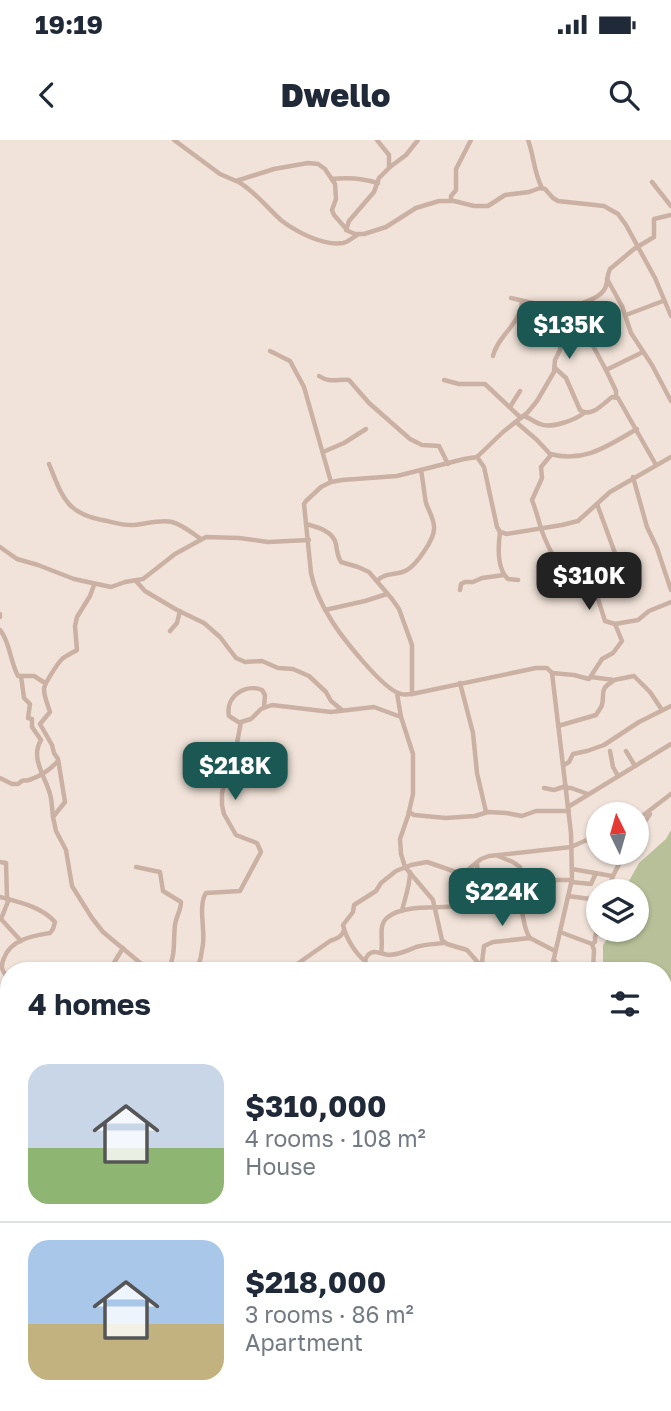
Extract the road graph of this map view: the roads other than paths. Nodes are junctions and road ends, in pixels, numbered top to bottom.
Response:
1 (377, 140) edge
2 (418, 140) edge
3 (471, 140) edge
4 (528, 140) edge
5 (178, 141) edge
6 (389, 168) junction
7 (332, 179) junction
8 (236, 181) junction
9 (652, 182) dead end
10 (378, 183) junction
11 (541, 188) junction
12 (451, 200) junction
13 (671, 206) edge
14 (671, 215) edge
15 (346, 230) junction
16 (357, 234) junction
17 (637, 247) junction
18 (606, 277) junction
19 (510, 298) dead end
20 (522, 301) junction
21 (663, 301) junction
22 (572, 307) junction
23 (567, 315) junction
24 (626, 315) junction
25 (671, 317) edge
26 (270, 351) dead end
27 (643, 352) junction
28 (493, 356) dead end
29 (555, 368) junction
30 (606, 370) junction
31 (319, 376) dead end
32 (444, 380) dead end
33 (520, 391) dead end
34 (670, 396) edge
35 (616, 397) junction
36 (510, 407) junction
37 (585, 413) junction
38 (520, 419) junction
39 (366, 429) dead end
40 (636, 429) junction
41 (323, 452) junction
42 (551, 455) junction
43 (477, 457) junction
44 (671, 457) edge
45 (48, 464) dead end
46 (448, 464) junction
47 (656, 465) junction
48 (421, 470) junction
49 (633, 477) junction
50 (331, 482) junction
51 (597, 504) junction
52 (306, 524) junction
53 (541, 529) junction
54 (500, 532) junction
55 (201, 539) junction
56 (309, 540) junction
57 (0, 547) edge
58 (503, 575) junction
59 (518, 580) dead end
60 (136, 581) junction
61 (377, 581) junction
62 (94, 585) junction
63 (460, 590) dead end
64 (671, 590) edge
65 (387, 594) junction
66 (595, 596) junction
67 (671, 602) edge
68 (325, 610) junction
69 (180, 611) junction
70 (615, 624) junction
71 (0, 630) edge
72 (170, 631) dead end
73 (552, 673) junction
74 (21, 676) junction
75 (590, 677) junction
76 (614, 680) junction
77 (45, 683) junction
78 (460, 683) junction
79 (397, 693) junction
80 (412, 694) junction
81 (671, 706) edge
82 (264, 707) junction
83 (342, 710) junction
84 (662, 710) junction
85 (401, 717) junction
86 (240, 723) junction
87 (558, 726) junction
88 (671, 744) edge
89 (610, 751) dead end
90 (626, 751) dead end
91 (58, 761) junction
92 (564, 765) junction
93 (635, 766) junction
94 (42, 774) junction
95 (618, 776) junction
96 (0, 778) edge
97 (566, 787) junction
98 (544, 788) dead end
99 (671, 794) edge
100 (590, 795) junction
101 (568, 809) junction
102 (653, 809) junction
103 (409, 812) junction
104 (486, 812) junction
105 (649, 812) edge
106 (649, 815) edge
107 (53, 817) junction
108 (586, 840) edge
109 (571, 847) junction
110 (496, 855) junction
111 (0, 862) edge
112 (477, 863) junction
113 (618, 865) edge
114 (405, 866) junction
115 (136, 867) dead end
116 (572, 869) junction
117 (410, 872) junction
118 (468, 872) junction
119 (596, 873) junction
120 (613, 876) junction
121 (479, 879) junction
122 (612, 879) edge
123 (571, 881) junction
124 (568, 896) junction
125 (0, 897) edge
126 (586, 898) edge
127 (8, 899) junction
128 (474, 901) junction
129 (520, 905) junction
130 (435, 908) junction
131 (402, 911) junction
132 (344, 930) junction
133 (560, 932) junction
134 (530, 938) junction
135 (21, 941) junction
136 (595, 942) edge
137 (444, 943) junction
138 (592, 944) junction
139 (123, 948) junction
140 (555, 951) junction
141 (482, 952) junction
142 (381, 953) junction
143 (471, 953) junction
144 (554, 959) junction
145 (365, 961) joint
146 (3, 962) edge
147 (114, 962) edge
148 (139, 962) edge
149 (172, 962) edge
150 (199, 962) edge
151 (300, 962) edge
152 (477, 962) edge
153 (481, 962) edge
154 (553, 962) edge
155 (556, 962) edge
156 (593, 962) edge

1 - 6 street
2 - 6 street
3 - 12 street
4 - 11 street
5 - 8 street
6 - 10 street
7 - 8 street
7 - 10 street
7 - 15 street
8 - 16 street
9 - 13 street
10 - 15 street
11 - 12 street
11 - 17 street
12 - 16 street
14 - 17 street
15 - 16 street
17 - 18 street
17 - 21 street
18 - 22 street
18 - 24 street
19 - 20 street
20 - 23 street
20 - 28 street
21 - 24 street
21 - 25 street
22 - 23 street
22 - 30 street
23 - 29 street
24 - 27 street
26 - 41 street
27 - 30 street
27 - 34 street
29 - 37 street
29 - 38 street
30 - 35 street
31 - 46 street
32 - 36 street
33 - 36 street
35 - 37 street
35 - 40 street
36 - 38 street
37 - 38 street
38 - 42 street
38 - 43 street
39 - 41 street
40 - 42 street
40 - 47 street
41 - 50 street
42 - 53 street
43 - 46 street
43 - 54 street
44 - 47 street
45 - 55 street
46 - 48 street
47 - 49 street
48 - 50 street
48 - 61 street
49 - 51 street
49 - 64 street
50 - 52 street
51 - 53 street
51 - 66 street
52 - 56 street
52 - 61 street
53 - 54 street
53 - 66 street
54 - 58 street
55 - 56 street
55 - 60 street
56 - 68 street
57 - 62 street
58 - 59 street
58 - 63 street
60 - 62 street
60 - 69 street
61 - 65 street
62 - 77 street
65 - 68 street
65 - 80 street
66 - 70 street
67 - 70 street
68 - 79 street
69 - 72 street
69 - 83 street
70 - 75 street
71 - 74 street
73 - 75 street
73 - 78 street
73 - 87 street
74 - 77 street
74 - 94 street
75 - 76 street
76 - 84 street
76 - 87 street
77 - 91 street
78 - 80 street
78 - 104 street
79 - 80 street
79 - 85 street
81 - 84 street
82 - 83 street
82 - 86 street
82 - 86 street
83 - 85 street
84 - 92 street
85 - 103 street
86 - 150 street
87 - 92 street
88 - 93 street
89 - 95 street
90 - 93 street
91 - 94 street
91 - 107 street
92 - 97 street
93 - 95 street
94 - 96 street
94 - 107 street
95 - 100 street
97 - 98 street
97 - 100 street
97 - 101 street
99 - 102 street
100 - 101 street
101 - 104 street
101 - 109 street
102 - 105 street
102 - 106 street
103 - 104 street
103 - 114 street
107 - 139 street
108 - 109 street
109 - 110 street
109 - 116 street
110 - 112 street
110 - 129 street
111 - 127 street
112 - 118 street
112 - 121 street
113 - 120 street
114 - 117 street
114 - 118 street
114 - 132 street
115 - 149 street
116 - 119 street
116 - 123 street
117 - 130 street
117 - 131 street
118 - 121 street
119 - 120 street
119 - 123 street
120 - 122 street
121 - 128 street
123 - 124 street
123 - 129 street
124 - 126 street
124 - 133 street
125 - 127 street
127 - 135 street
127 - 135 street
128 - 129 street
128 - 130 street
129 - 134 street
130 - 131 street
130 - 137 street
131 - 142 street
132 - 145 street
132 - 151 street
133 - 138 street
133 - 140 street
134 - 140 street
134 - 141 street
135 - 146 street
136 - 138 street
137 - 142 street
137 - 143 street
138 - 156 street
139 - 147 street
139 - 148 street
140 - 144 street
141 - 143 street
141 - 153 street
142 - 145 street
143 - 152 street
144 - 154 street
144 - 155 street

